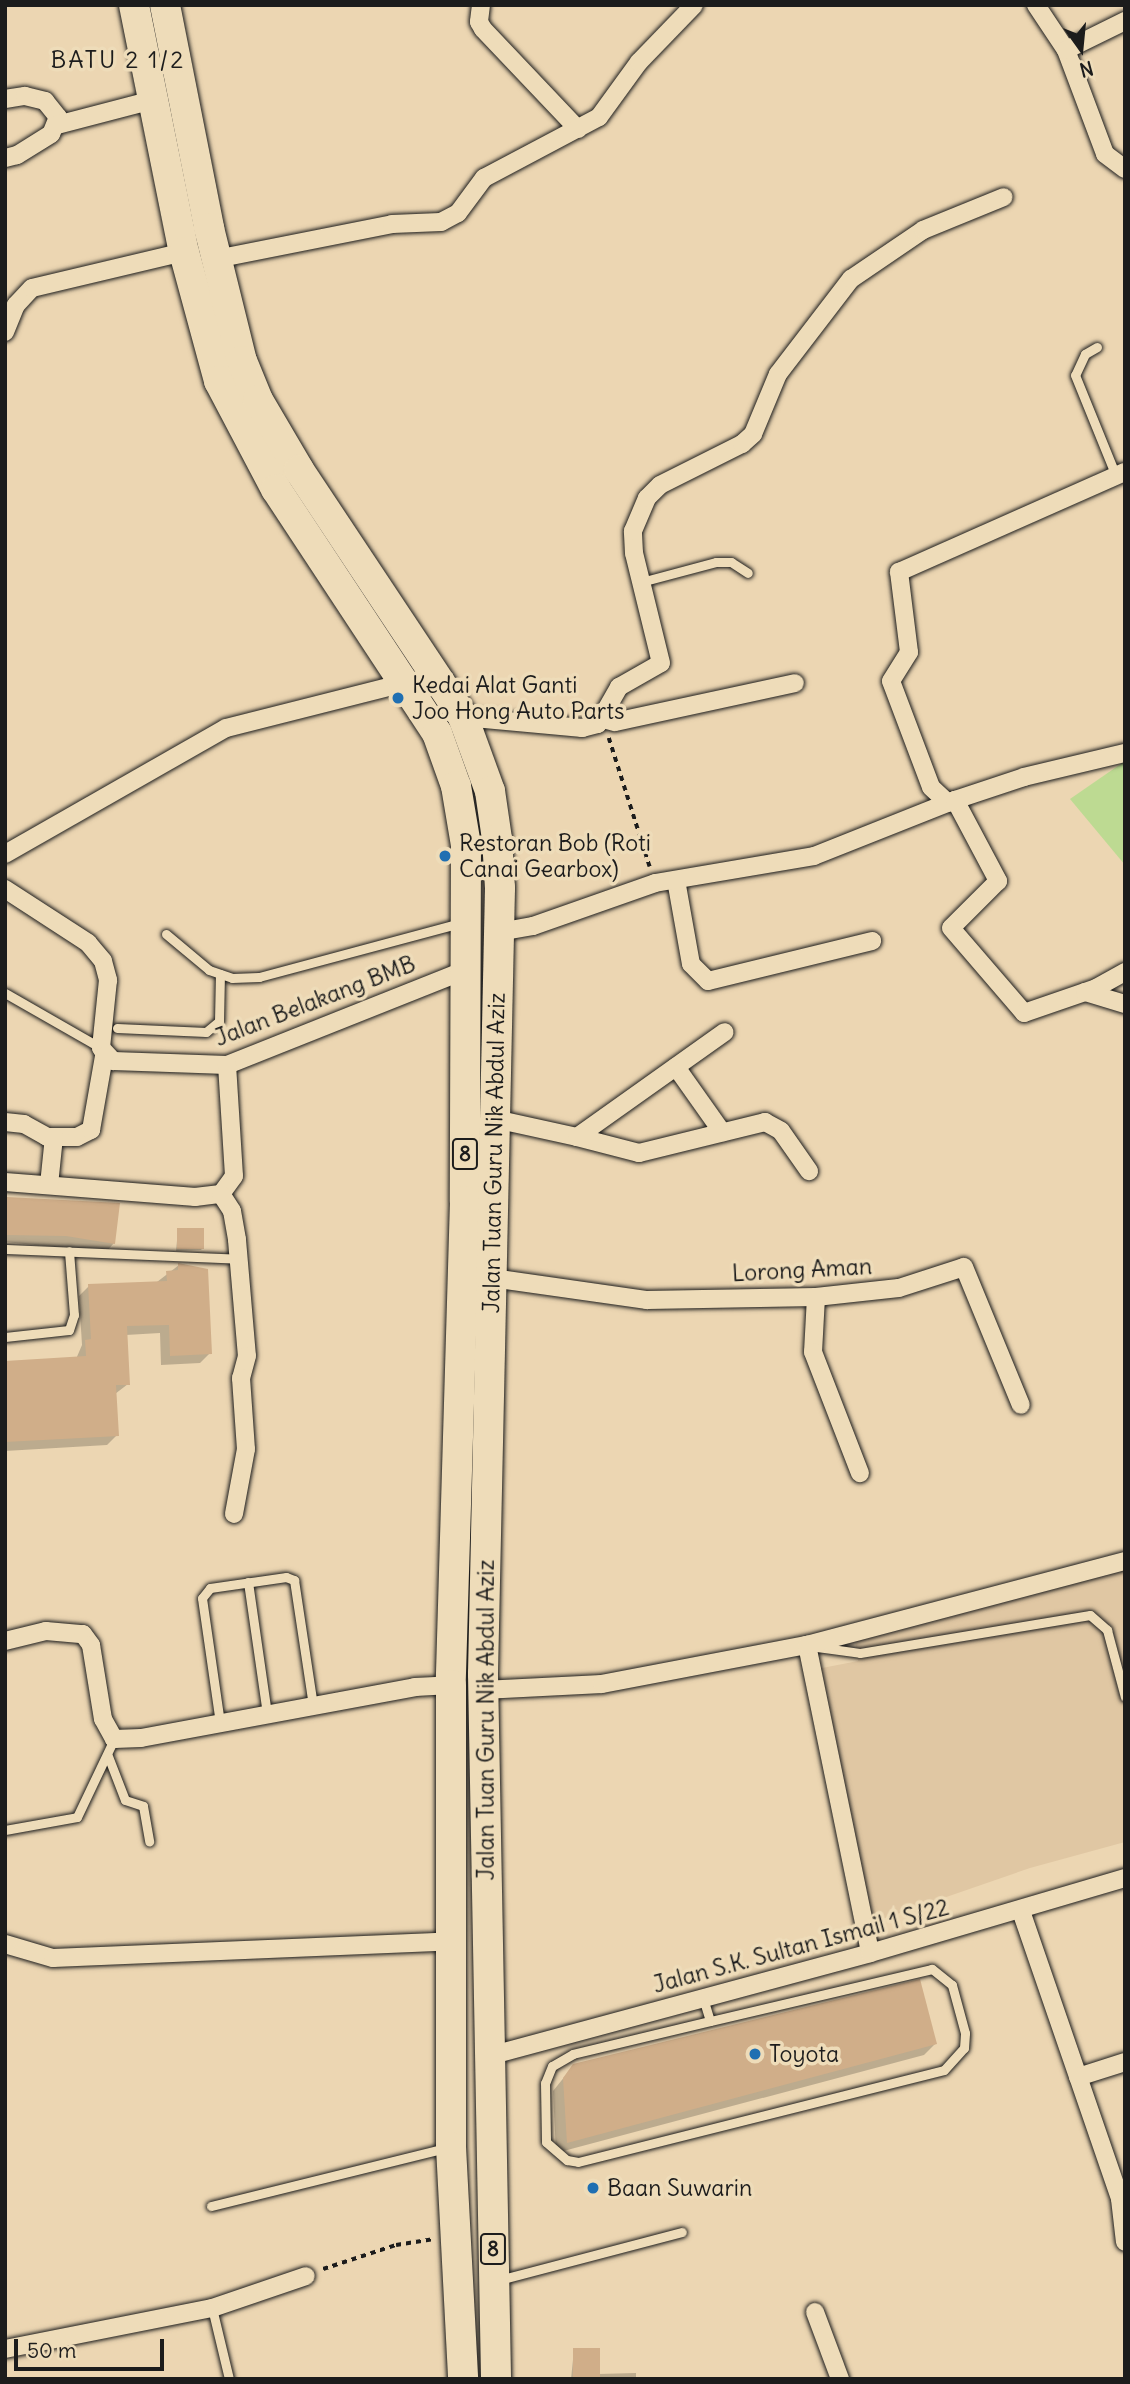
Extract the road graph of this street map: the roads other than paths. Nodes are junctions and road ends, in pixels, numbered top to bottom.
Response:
1 (134, 5) edge
2 (165, 5) edge
3 (481, 5) edge
4 (694, 5) edge
5 (1036, 5) edge
6 (1125, 21) edge
7 (1066, 50) junction
8 (5, 99) edge
9 (153, 100) junction
10 (57, 125) junction
11 (578, 130) junction
12 (5, 158) edge
13 (1125, 169) edge
14 (1004, 197) dead end
15 (184, 252) junction
16 (216, 260) junction
17 (5, 332) edge
18 (1097, 346) dead end
19 (1120, 474) edge
20 (748, 573) dead end
21 (641, 582) junction
22 (404, 683) junction
23 (795, 683) dead end
24 (463, 717) junction
25 (603, 719) junction
26 (1125, 753) edge
27 (952, 802) junction
28 (5, 854) edge
29 (677, 880) junction
30 (5, 889) edge
31 (468, 921) junction
32 (499, 932) junction
33 (166, 934) dead end
34 (872, 941) dead end
35 (468, 969) junction
36 (1125, 972) edge
37 (220, 974) junction
38 (1085, 992) junction
39 (5, 993) edge
40 (1125, 1004) edge
41 (117, 1028) dead end
42 (725, 1032) dead end
43 (103, 1052) junction
44 (227, 1065) junction
45 (676, 1067) junction
46 (495, 1119) junction
47 (5, 1122) edge
48 (722, 1132) junction
49 (54, 1137) junction
50 (577, 1137) junction
51 (808, 1171) dead end
52 (5, 1182) edge
53 (49, 1185) junction
54 (221, 1194) junction
55 (5, 1249) edge
56 (69, 1251) junction
57 (240, 1259) junction
58 (492, 1278) junction
59 (816, 1297) junction
60 (5, 1337) edge
61 (1021, 1405) dead end
62 (488, 1444) junction
63 (455, 1447) junction
64 (860, 1473) dead end
65 (234, 1514) dead end
66 (1125, 1562) edge
67 (248, 1582) junction
68 (5, 1641) edge
69 (807, 1645) junction
70 (1121, 1667) edge
71 (452, 1685) junction
72 (483, 1690) junction
73 (1125, 1697) edge
74 (313, 1705) junction
75 (267, 1714) junction
76 (220, 1723) junction
77 (114, 1739) junction
78 (107, 1756) junction
79 (5, 1830) edge
80 (149, 1841) dead end
81 (1125, 1878) edge
82 (1021, 1910) junction
83 (454, 1941) junction
84 (5, 1944) edge
85 (870, 1953) junction
86 (703, 1998) junction
87 (710, 2021) junction
88 (489, 2056) junction
89 (1125, 2062) edge
90 (1078, 2077) junction
91 (490, 2119) junction
92 (451, 2137) junction
93 (211, 2206) dead end
94 (682, 2232) dead end
95 (1125, 2242) edge
96 (306, 2276) road end
97 (494, 2282) junction
98 (212, 2308) junction
99 (815, 2312) dead end
100 (5, 2349) edge
101 (499, 2376) edge
102 (229, 2379) edge
103 (463, 2379) edge
104 (840, 2379) edge

1 - 9 main road, Jalan Tuan Guru Nik Abdul Aziz / 8
2 - 16 main road, Jalan Tuan Guru Nik Abdul Aziz / 8
3 - 11 street
4 - 11 street
5 - 7 street
6 - 7 street
7 - 13 street
8 - 10 street
9 - 10 street
9 - 15 main road, Jalan Tuan Guru Nik Abdul Aziz / 8
10 - 12 street
11 - 16 street
14 - 21 street
15 - 17 street
15 - 22 main road, Jalan Tuan Guru Nik Abdul Aziz / 8
16 - 24 main road, Jalan Tuan Guru Nik Abdul Aziz / 8
18 - 19 lane
19 - 27 street
20 - 21 lane
21 - 25 street
22 - 28 street
22 - 31 main road, Jalan Tuan Guru Nik Abdul Aziz / 8
23 - 25 street
24 - 25 street
24 - 32 main road, Jalan Tuan Guru Nik Abdul Aziz / 8
26 - 27 street
27 - 29 street
27 - 38 street
29 - 32 street
29 - 34 street
30 - 43 street
31 - 35 main road, Jalan Tuan Guru Nik Abdul Aziz / 8
31 - 37 lane
32 - 46 main road, Jalan Tuan Guru Nik Abdul Aziz / 8
33 - 37 lane
35 - 44 street, Jalan Belakang BMB
35 - 63 main road, Jalan Tuan Guru Nik Abdul Aziz / 8
36 - 38 street
37 - 41 lane
38 - 40 street
39 - 43 lane
42 - 45 street
43 - 44 street, Jalan Belakang BMB
43 - 49 street
44 - 54 street
45 - 48 street
45 - 50 street
46 - 50 street
46 - 58 main road, Jalan Tuan Guru Nik Abdul Aziz / 8
47 - 49 street
48 - 50 street
48 - 51 street
49 - 53 street
52 - 53 street
53 - 54 street
54 - 57 street
55 - 56 lane
56 - 57 lane
56 - 60 lane
57 - 65 street
58 - 59 street, Lorong Aman
58 - 62 main road, Jalan Tuan Guru Nik Abdul Aziz / 8
59 - 61 street, Lorong Aman
59 - 64 street
62 - 63 main road
62 - 72 main road, Jalan Tuan Guru Nik Abdul Aziz / 8
63 - 71 main road, Jalan Tuan Guru Nik Abdul Aziz / 8
66 - 69 street
67 - 74 lane
67 - 75 lane
67 - 76 lane
68 - 77 street
69 - 70 lane
69 - 72 street
69 - 85 street
70 - 73 lane
71 - 74 street
71 - 83 main road, Jalan Tuan Guru Nik Abdul Aziz / 8
72 - 88 main road, Jalan Tuan Guru Nik Abdul Aziz / 8
74 - 75 street
75 - 76 street
76 - 77 street
77 - 78 lane
78 - 79 lane
78 - 80 lane
81 - 82 street, Jalan S.K. Sultan Ismail 1 S/22
82 - 85 street, Jalan S.K. Sultan Ismail 1 S/22
82 - 90 street
83 - 84 street
83 - 92 main road, Jalan Tuan Guru Nik Abdul Aziz / 8
85 - 86 street, Jalan S.K. Sultan Ismail 1 S/22
86 - 87 lane
86 - 88 street, Jalan S.K. Sultan Ismail 1 S/22
87 - 87 lane
88 - 91 main road, Jalan Tuan Guru Nik Abdul Aziz / 8
89 - 90 street
90 - 95 street
91 - 92 main road
91 - 97 main road, Jalan Tuan Guru Nik Abdul Aziz / 8
92 - 93 lane
92 - 103 main road, Jalan Tuan Guru Nik Abdul Aziz / 8
94 - 97 lane
96 - 98 street
97 - 101 main road, Jalan Tuan Guru Nik Abdul Aziz / 8
98 - 100 street
98 - 102 lane
99 - 104 street

